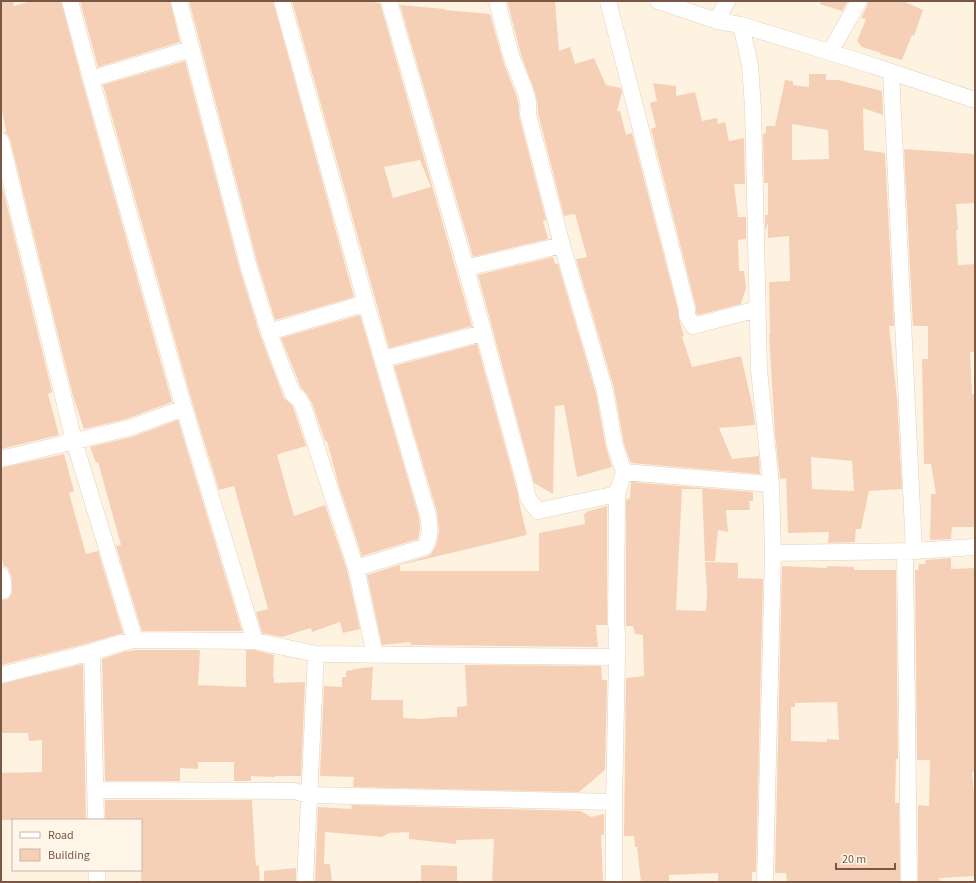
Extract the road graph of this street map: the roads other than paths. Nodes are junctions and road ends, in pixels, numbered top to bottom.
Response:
1 (70, 1) edge
2 (179, 1) edge
3 (282, 1) edge
4 (389, 1) edge
5 (497, 1) edge
6 (608, 1) edge
7 (658, 1) edge
8 (726, 1) edge
9 (859, 1) edge
10 (717, 21) junction
11 (741, 25) junction
12 (191, 49) junction
13 (830, 52) junction
14 (891, 72) junction
15 (91, 79) junction
16 (975, 100) edge
17 (1, 142) edge
18 (562, 245) junction
19 (466, 268) junction
20 (366, 304) junction
21 (758, 309) junction
22 (269, 332) junction
23 (483, 332) junction
24 (383, 359) junction
25 (184, 408) junction
26 (74, 441) junction
27 (1, 459) edge
28 (624, 472) junction
29 (771, 484) junction
30 (617, 494) junction
31 (975, 547) edge
32 (909, 551) junction
33 (773, 553) junction
34 (356, 568) junction
35 (1, 575) edge
36 (1, 592) edge
37 (135, 640) junction
38 (255, 641) junction
39 (92, 652) junction
40 (316, 654) junction
41 (376, 655) junction
42 (617, 657) junction
43 (1, 675) edge
44 (95, 790) junction
45 (309, 795) junction
46 (614, 802) junction
47 (96, 819) edge
48 (97, 871) edge
49 (97, 882) edge
50 (305, 882) edge
51 (614, 882) edge
52 (766, 882) edge
53 (909, 882) edge

1 - 15 street
2 - 12 street
3 - 20 street
4 - 19 street
5 - 18 street
6 - 21 street
7 - 10 street
8 - 10 street
9 - 13 street
10 - 11 street
11 - 13 street
11 - 21 street
12 - 15 street
12 - 22 street
13 - 14 street
14 - 16 street
14 - 32 street
15 - 25 street
17 - 26 street
18 - 19 street
18 - 28 street
19 - 23 street
20 - 22 street
20 - 24 street
21 - 29 street
22 - 34 street
23 - 24 street
23 - 30 street
24 - 34 street
25 - 26 street
25 - 38 street
26 - 27 street
26 - 37 street
28 - 29 street
28 - 30 street
29 - 33 street
30 - 42 street
31 - 32 street
32 - 33 street
32 - 53 street
33 - 52 street
34 - 41 street
35 - 36 street
37 - 38 street
37 - 39 street
38 - 40 street
39 - 43 street
39 - 44 street
40 - 41 street
40 - 45 street
41 - 42 street
42 - 46 street
44 - 45 street
44 - 47 street
45 - 46 street
45 - 50 street
46 - 51 street
48 - 49 street

